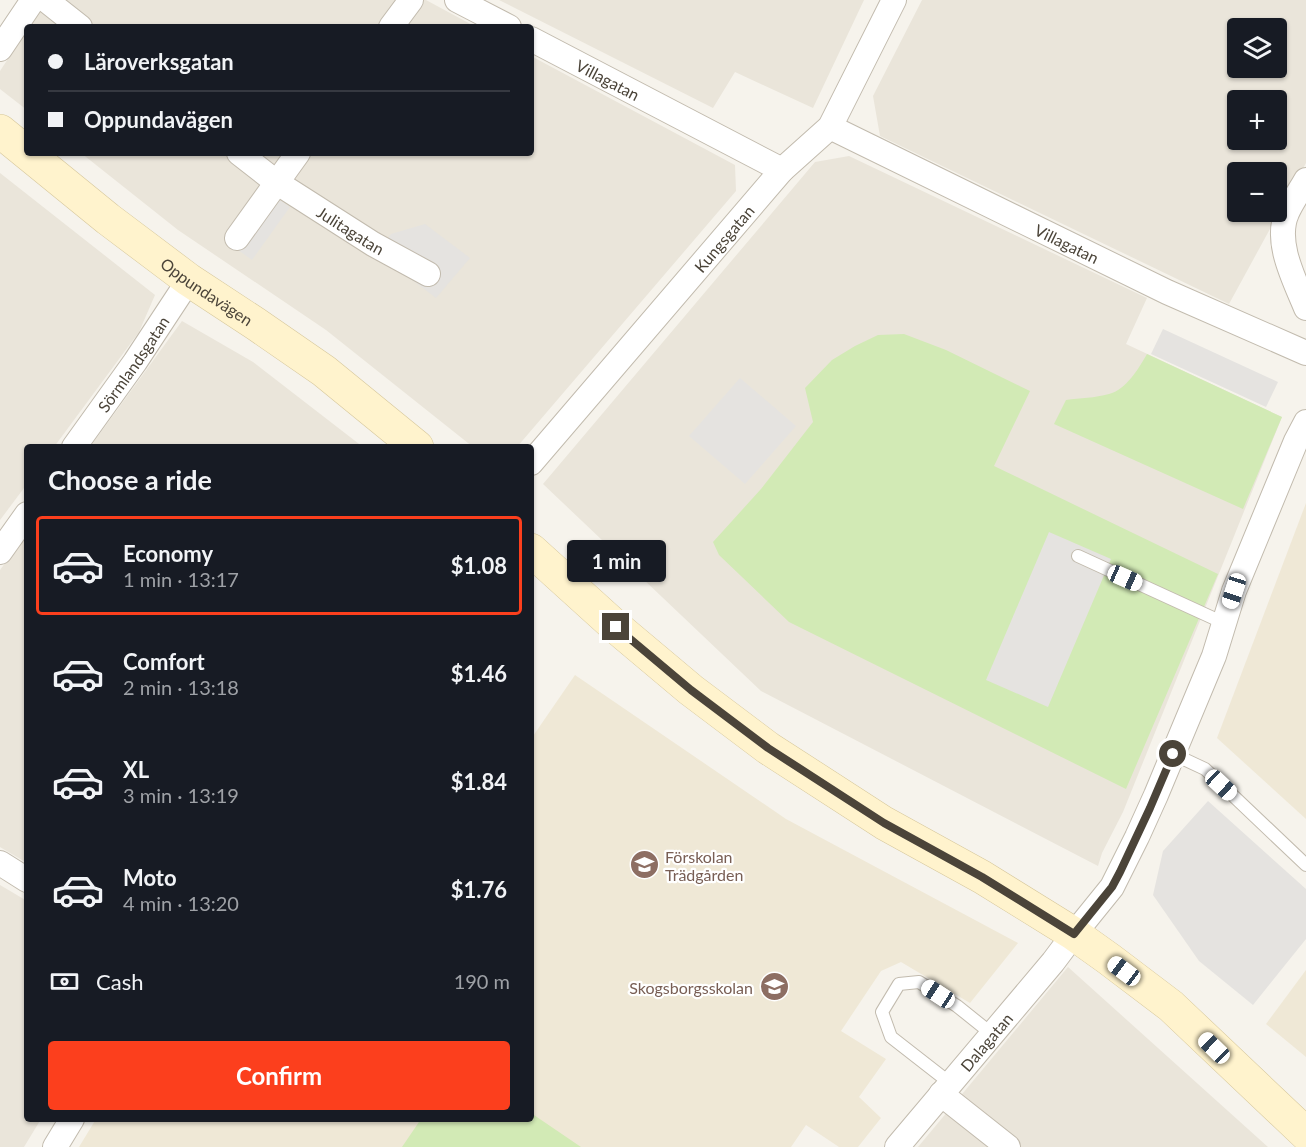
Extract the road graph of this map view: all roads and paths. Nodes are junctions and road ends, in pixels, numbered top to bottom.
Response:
1 (33, 0) edge
2 (46, 0) edge
3 (411, 0) edge
4 (457, 0) edge
5 (894, 0) edge
6 (76, 24) edge
7 (393, 24) edge
8 (503, 24) edge
9 (534, 41) edge
10 (0, 49) edge
11 (830, 127) junction
12 (0, 131) edge
13 (24, 151) edge
14 (31, 156) edge
15 (243, 156) edge
16 (296, 156) edge
17 (782, 170) junction
18 (1306, 180) edge
19 (276, 182) junction
20 (237, 238) dead end
21 (428, 274) dead end
22 (189, 280) junction
23 (1306, 308) edge
24 (1306, 353) edge
25 (1306, 422) edge
26 (76, 444) edge
27 (413, 444) edge
28 (534, 459) edge
29 (24, 518) edge
30 (0, 552) edge
31 (534, 553) edge
32 (1078, 556) dead end
33 (1224, 622) junction
34 (1173, 754) junction
35 (0, 863) edge
36 (1306, 864) edge
37 (24, 878) edge
38 (1074, 934) junction
39 (992, 1034) junction
40 (945, 1089) junction
41 (70, 1122) edge
42 (1306, 1134) edge
43 (55, 1147) edge
44 (897, 1147) edge
45 (1008, 1147) edge

1 - 10 street
2 - 6 street
3 - 7 street
4 - 8 street
5 - 11 street, Kungsgatan
9 - 17 street, Villagatan
11 - 17 street, Kungsgatan
11 - 24 street, Villagatan
12 - 13 main road, Oppundavägen
14 - 22 main road, Oppundavägen
15 - 19 street, Julitagatan
16 - 19 street
17 - 28 street, Kungsgatan
18 - 23 street
19 - 20 street
19 - 21 street, Julitagatan
22 - 26 street, Sörmlandsgatan
22 - 27 main road, Oppundavägen
25 - 33 street, Dalagatan
29 - 30 street
31 - 38 main road
32 - 33 lane
33 - 34 street, Dalagatan
34 - 36 lane
34 - 38 street, Dalagatan
35 - 37 street
38 - 39 street, Dalagatan
38 - 42 main road
39 - 40 street, Dalagatan
39 - 40 lane
40 - 44 street, Dalagatan
40 - 45 street
41 - 43 street

